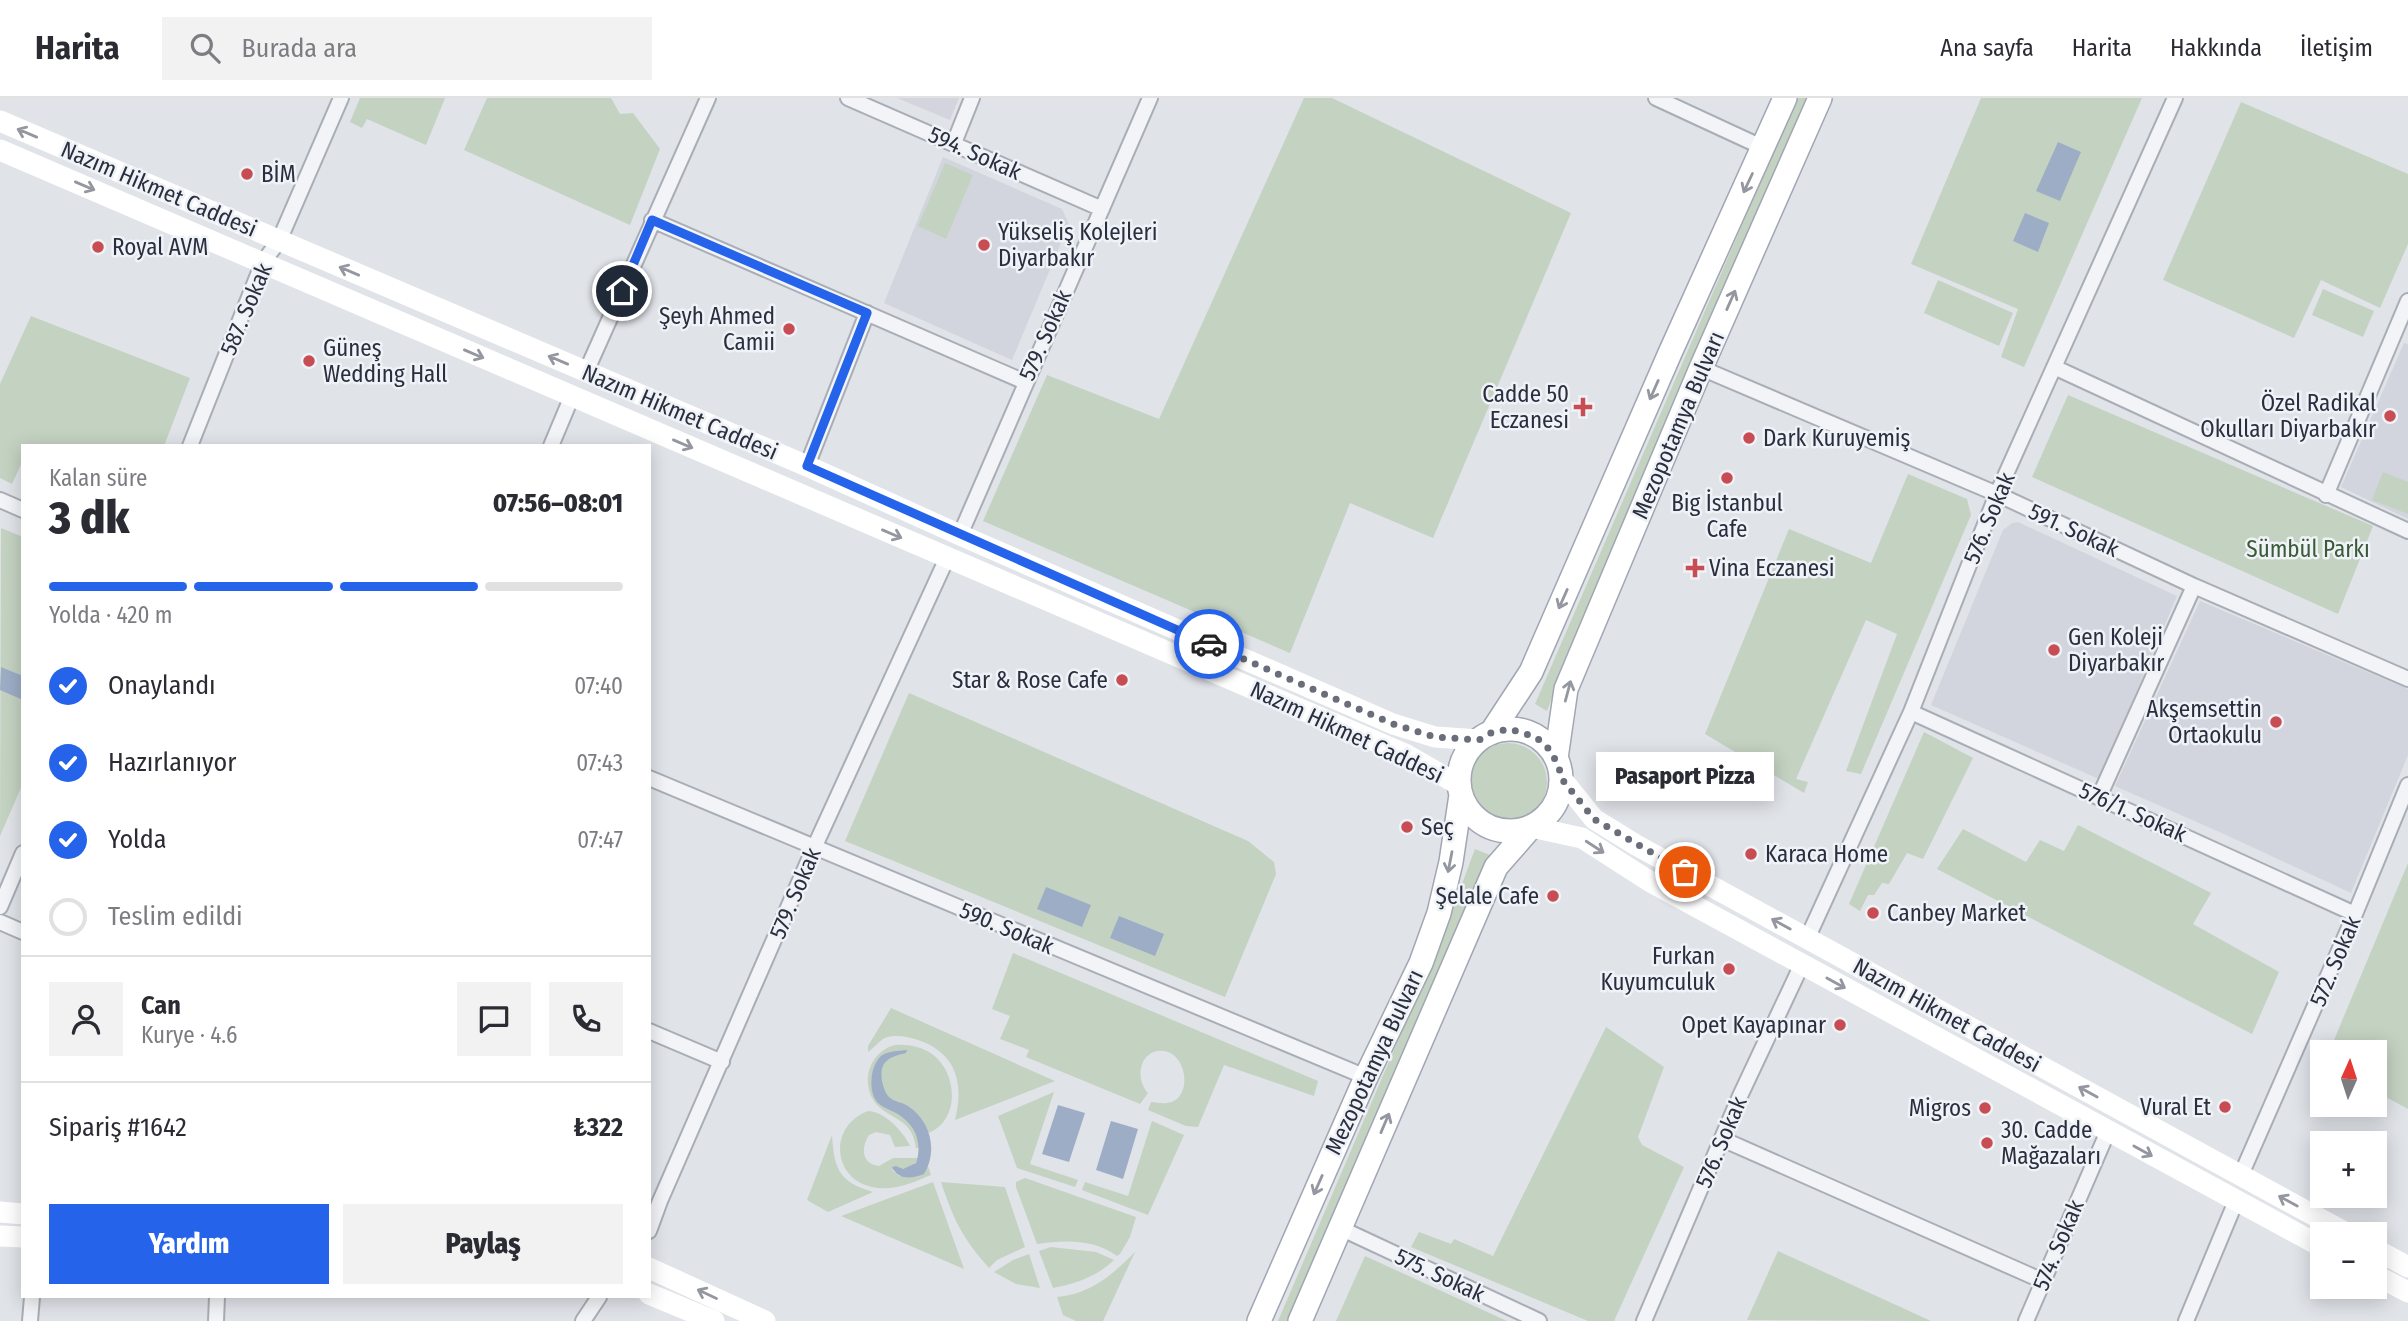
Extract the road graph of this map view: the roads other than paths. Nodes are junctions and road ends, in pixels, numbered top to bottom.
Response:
1 (341, 98) edge
2 (708, 98) edge
3 (848, 98) edge
4 (972, 98) edge
5 (1150, 98) edge
6 (1656, 98) edge
7 (1785, 98) edge
8 (1820, 98) edge
9 (2175, 98) edge
10 (0, 121) edge
11 (954, 143) junction
12 (1764, 148) junction
13 (0, 150) edge
14 (1101, 209) junction
15 (652, 220) junction
16 (279, 241) junction
17 (263, 262) junction
18 (2408, 301) edge
19 (867, 313) junction
20 (2404, 324) edge
21 (2054, 367) junction
22 (1701, 368) junction
23 (586, 372) junction
24 (1025, 382) junction
25 (572, 396) junction
26 (191, 444) edge
27 (552, 444) edge
28 (807, 466) junction
29 (1997, 494) junction
30 (2326, 495) junction
31 (0, 500) edge
32 (21, 509) edge
33 (2408, 531) edge
34 (960, 535) junction
35 (947, 558) junction
36 (2194, 586) junction
37 (2408, 679) edge
38 (1911, 712) junction
39 (1485, 736) junction
40 (1558, 768) junction
41 (651, 779) edge
42 (2408, 785) edge
43 (1460, 790) junction
44 (2099, 797) junction
45 (1531, 827) junction
46 (814, 848) junction
47 (21, 858) edge
48 (0, 907) edge
49 (2355, 914) junction
50 (0, 922) edge
51 (21, 931) edge
52 (1807, 939) junction
53 (1802, 964) junction
54 (651, 1032) edge
55 (722, 1062) junction
56 (1366, 1077) junction
57 (2108, 1131) junction
58 (1722, 1139) junction
59 (2241, 1174) junction
60 (654, 1199) edge
61 (2236, 1201) junction
62 (0, 1212) edge
63 (21, 1214) edge
64 (651, 1218) edge
65 (2327, 1222) edge
66 (1340, 1228) junction
67 (0, 1236) edge
68 (21, 1237) edge
69 (2310, 1241) edge
70 (2387, 1256) edge
71 (2408, 1267) edge
72 (651, 1269) edge
73 (2043, 1281) junction
74 (2387, 1281) edge
75 (2408, 1292) edge
76 (651, 1295) edge
77 (32, 1298) edge
78 (217, 1298) edge
79 (598, 1298) edge
80 (30, 1321) edge
81 (216, 1321) edge
82 (583, 1321) edge
83 (714, 1321) edge
84 (765, 1321) edge
85 (1259, 1321) edge
86 (1300, 1321) edge
87 (1539, 1321) edge
88 (1644, 1321) edge
89 (2026, 1321) edge
90 (2186, 1321) edge

1 - 16 street, 587. Sokak
2 - 15 street
3 - 11 street, 594. Sokak
4 - 11 street
5 - 14 street, 579. Sokak
6 - 12 street
7 - 12 main road, Mezopotamya Bulvarı
22 -> 8 main road, Mezopotamya Bulvarı
9 - 21 street, 576. Sokak
16 -> 10 main road, Nazım Hikmet Caddesi
11 - 14 street, 594. Sokak
12 -> 39 main road, Mezopotamya Bulvarı
13 -> 17 main road, Nazım Hikmet Caddesi
14 - 24 street, 579. Sokak
15 - 19 street
15 - 23 street
16 - 17 street, 587. Sokak
23 -> 16 main road, Nazım Hikmet Caddesi
17 -> 25 main road, Nazım Hikmet Caddesi
17 - 26 street, 587. Sokak
18 - 20 street
19 - 24 street
19 - 28 street
20 - 30 street
21 - 29 street, 576. Sokak
21 - 30 street
22 - 29 street, 591. Sokak
40 -> 22 main road, Mezopotamya Bulvarı
23 - 28 main road, Nazım Hikmet Caddesi
24 - 34 street, 579. Sokak
25 - 27 street
25 -> 35 main road, Nazım Hikmet Caddesi
28 - 34 main road, Nazım Hikmet Caddesi
29 - 36 street, 591. Sokak
29 - 38 street, 576. Sokak
30 - 33 street
31 - 32 street
34 - 39 main road, Nazım Hikmet Caddesi
35 - 43 main road, Nazım Hikmet Caddesi
35 - 46 street, 579. Sokak
36 - 37 street, 591. Sokak
36 - 44 street
38 - 44 street, 576/1. Sokak
38 - 52 street, 576. Sokak
39 - 40 main road
39 - 43 main road
40 - 45 main road
52 -> 40 main road, Nazım Hikmet Caddesi
41 - 46 street, 590. Sokak
42 - 49 street, 572. Sokak
43 - 45 main road
43 -> 56 main road, Mezopotamya Bulvarı
44 - 49 street, 576/1. Sokak
45 -> 53 main road, Nazım Hikmet Caddesi
66 -> 45 main road
46 - 55 street, 579. Sokak
46 - 56 street, 590. Sokak
47 - 48 street
49 - 59 street, 572. Sokak
50 - 51 street
59 -> 52 main road, Nazım Hikmet Caddesi
53 -> 57 main road, Nazım Hikmet Caddesi
53 - 58 street, 576. Sokak
54 - 55 street
55 - 60 street, 579. Sokak
56 -> 85 main road, Mezopotamya Bulvarı
57 -> 61 main road, Nazım Hikmet Caddesi
57 - 73 street, 574. Sokak
58 - 73 street
58 - 88 street, 576. Sokak
65 -> 59 main road, Nazım Hikmet Caddesi
60 - 64 street, 579. Sokak
61 - 69 main road, Nazım Hikmet Caddesi
61 - 90 street
62 - 63 main road
66 - 86 main road
66 - 87 street, 575. Sokak
67 - 68 main road
70 - 71 main road
84 -> 72 main road
73 - 89 street, 574. Sokak
74 - 75 main road
76 - 83 main road
77 - 80 street
78 - 81 street
79 - 82 street

